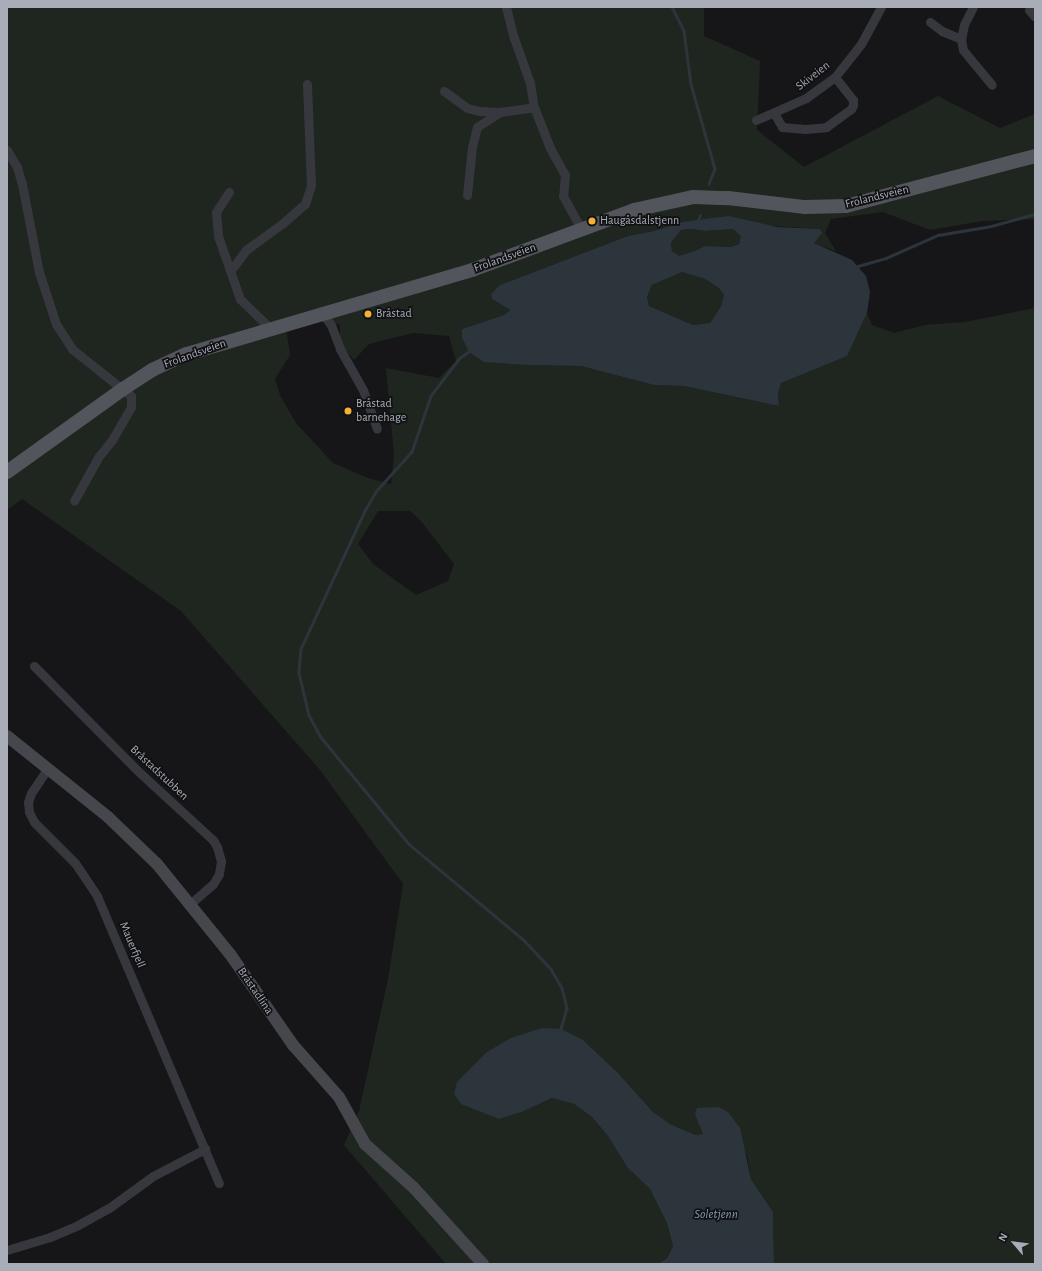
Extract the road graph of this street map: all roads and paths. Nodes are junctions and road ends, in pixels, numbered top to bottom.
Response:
1 (506, 7) edge
2 (973, 7) edge
3 (878, 8) edge
4 (930, 22) dead end
5 (961, 40) junction
6 (835, 77) junction
7 (307, 84) dead end
8 (992, 86) dead end
9 (444, 91) dead end
10 (534, 107) junction
11 (500, 112) junction
12 (774, 113) junction
13 (756, 120) dead end
14 (7, 150) edge
15 (1035, 156) edge
16 (229, 192) dead end
17 (467, 195) dead end
18 (582, 230) junction
19 (231, 270) junction
20 (323, 314) junction
21 (271, 329) junction
22 (123, 389) junction
23 (377, 429) dead end
24 (7, 472) edge
25 (74, 501) dead end
26 (34, 666) dead end
27 (7, 736) edge
28 (48, 768) junction
29 (190, 904) junction
30 (205, 1149) junction
31 (219, 1183) dead end
32 (7, 1250) edge
33 (483, 1264) edge

1 - 10 street
2 - 5 street
3 - 6 street, Skiveien
4 - 5 street
5 - 8 street
6 - 12 street, Skiveien
6 - 12 street
7 - 19 street
9 - 11 street
10 - 11 street
10 - 18 street
11 - 17 street
12 - 13 street, Skiveien
14 - 22 street
15 - 18 main road, Frolandsveien
16 - 19 street
18 - 20 main road, Frolandsveien
19 - 21 street
20 - 21 main road, Frolandsveien
20 - 23 street
21 - 22 main road, Frolandsveien
22 - 24 main road, Frolandsveien
22 - 25 street
26 - 29 street, Bråstadstubben
27 - 28 main road, Bråstadlina
28 - 29 main road, Bråstadlina
28 - 30 street, Mauerfjell
29 - 33 main road, Bråstadlina
30 - 31 street, Mauerfjell
30 - 32 street

